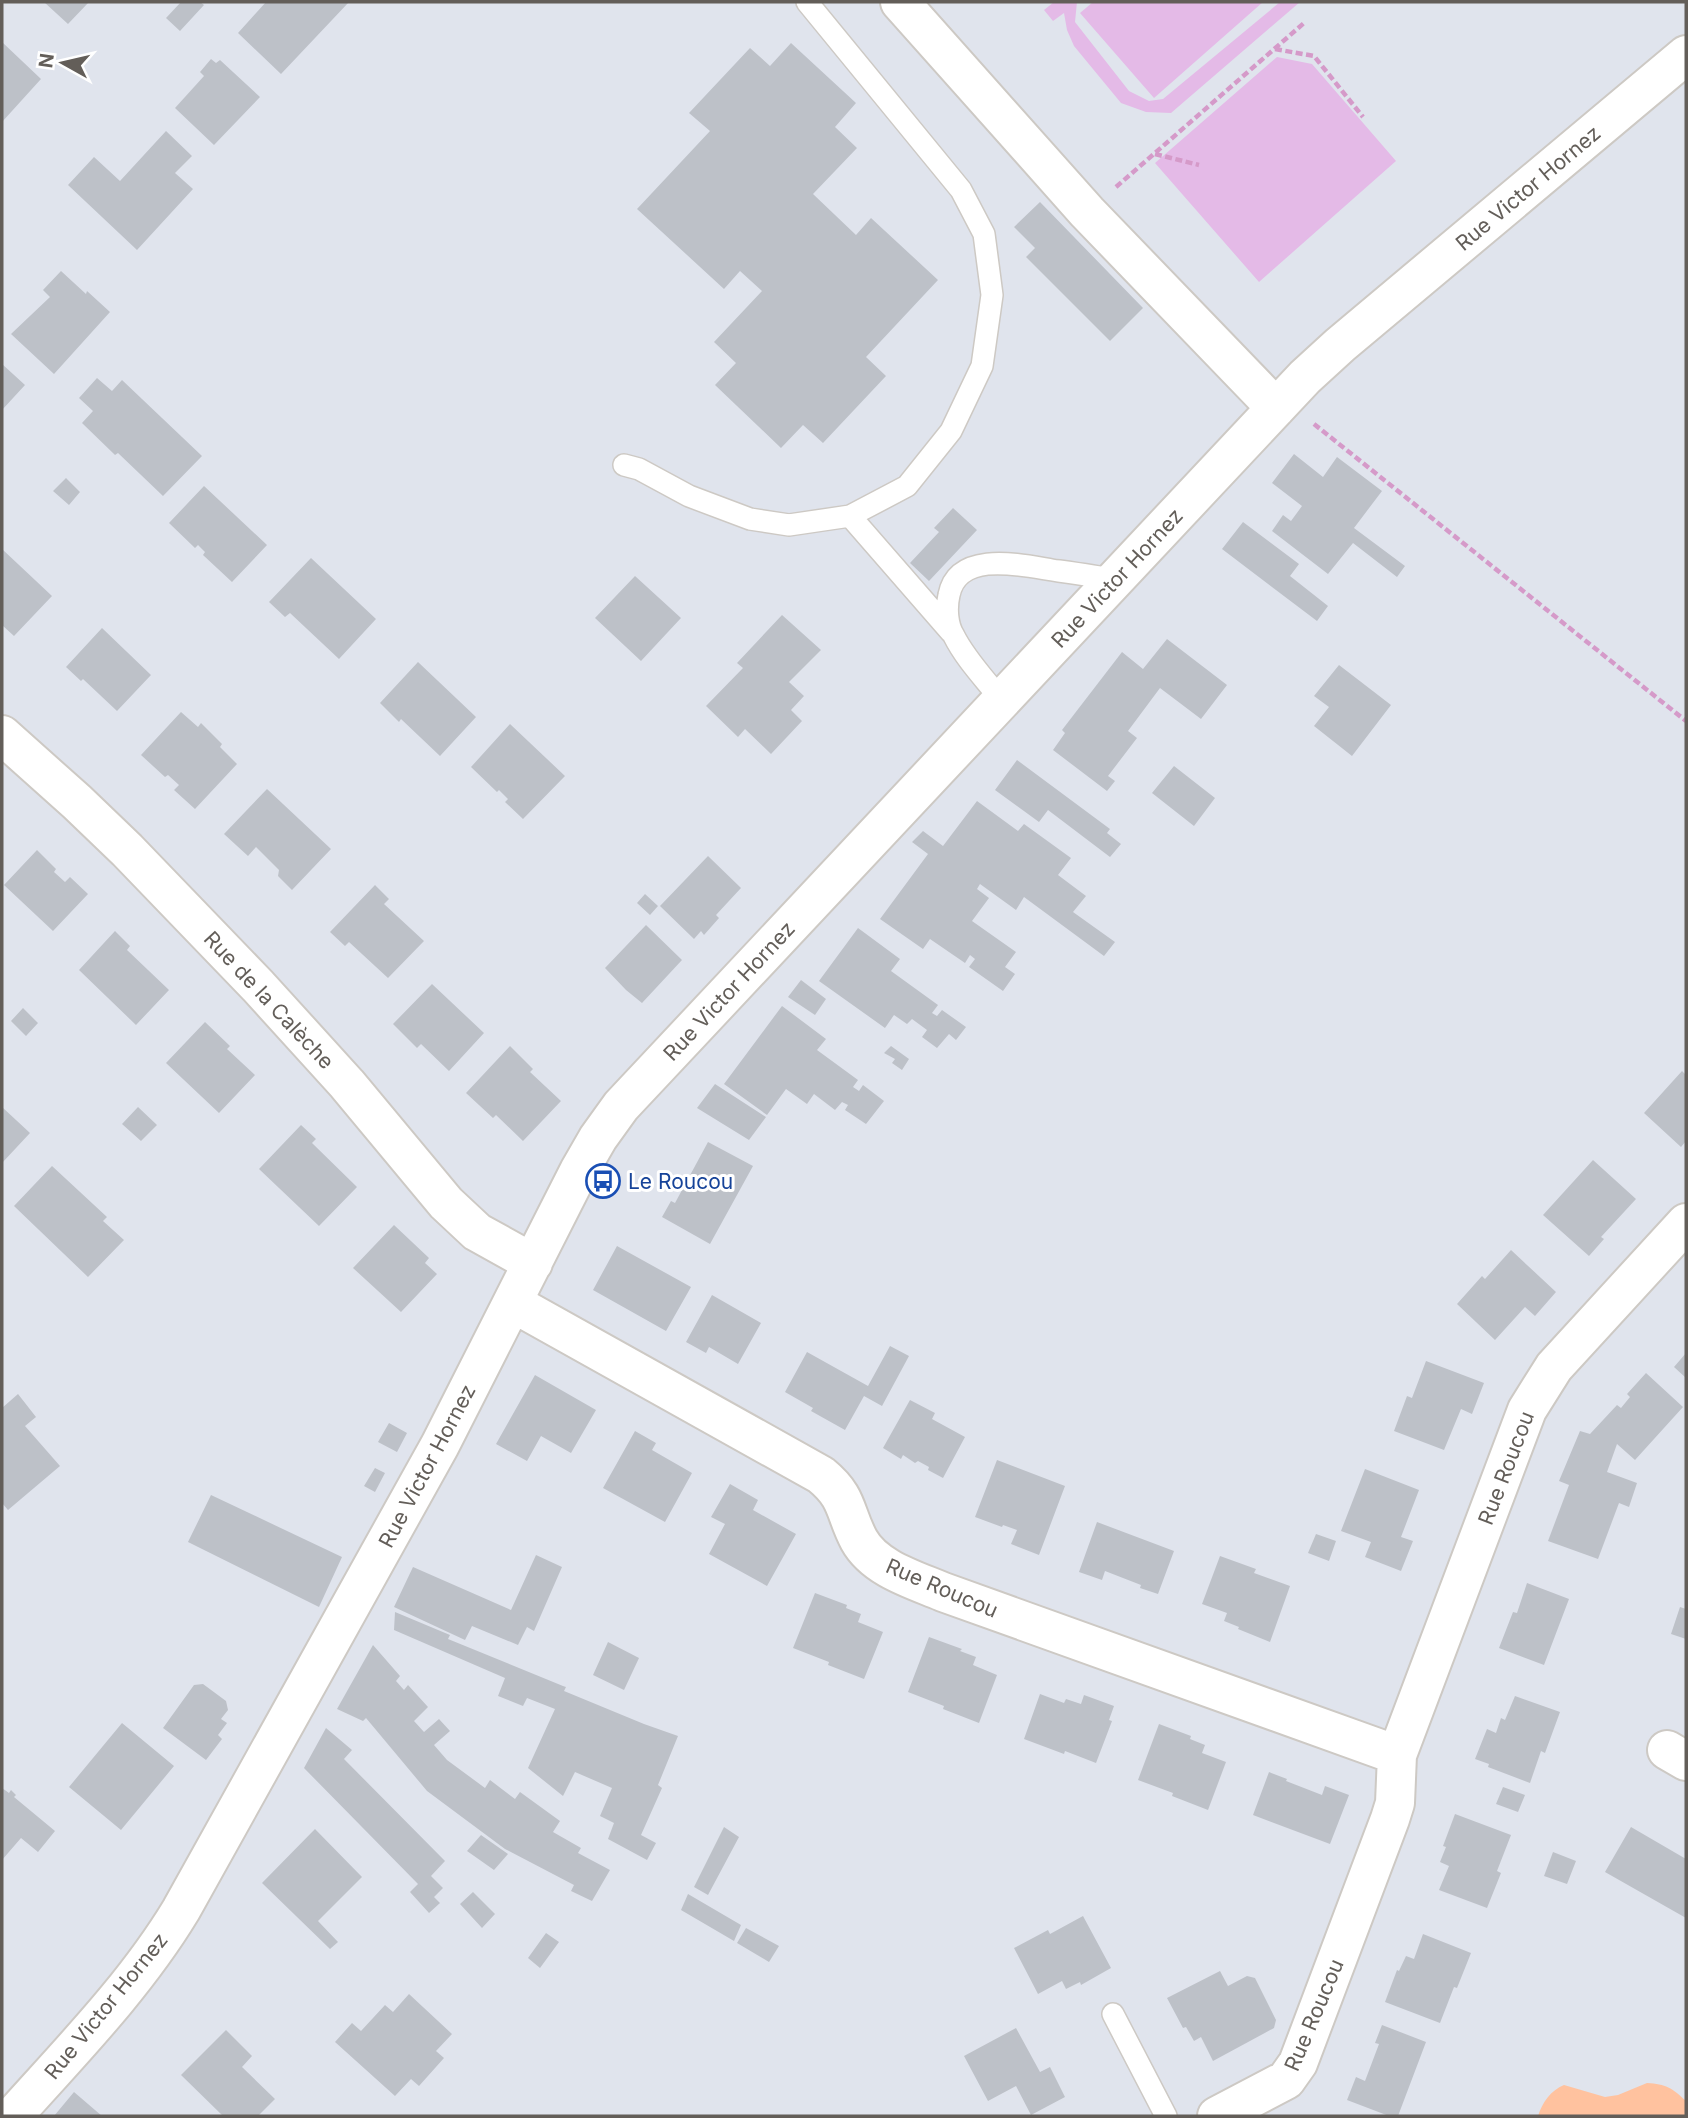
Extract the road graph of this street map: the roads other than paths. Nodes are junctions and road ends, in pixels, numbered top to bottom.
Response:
1 (807, 2) edge
2 (900, 2) edge
3 (1686, 55) edge
4 (1276, 408) junction
5 (624, 465) dead end
6 (850, 516) junction
7 (1116, 580) junction
8 (952, 634) junction
9 (1002, 701) junction
10 (2, 735) edge
11 (1686, 1223) edge
12 (533, 1263) junction
13 (513, 1303) junction
14 (1397, 1755) junction
15 (1113, 2014) dead end
16 (13, 2116) edge
17 (1166, 2116) edge
18 (1217, 2116) edge

1 - 6 lane
2 - 4 street
3 - 4 street, Rue Victor Hornez
4 - 7 street, Rue Victor Hornez
5 - 6 lane
6 - 8 lane
7 - 8 lane
7 - 9 street, Rue Victor Hornez
8 - 9 lane
9 - 12 street, Rue Victor Hornez
10 - 12 street, Rue de la Calèche
11 - 14 street, Rue Roucou
12 - 13 street, Rue Victor Hornez
13 - 14 street, Rue Roucou
13 - 16 street, Rue Victor Hornez
14 - 18 street, Rue Roucou
15 - 17 lane

